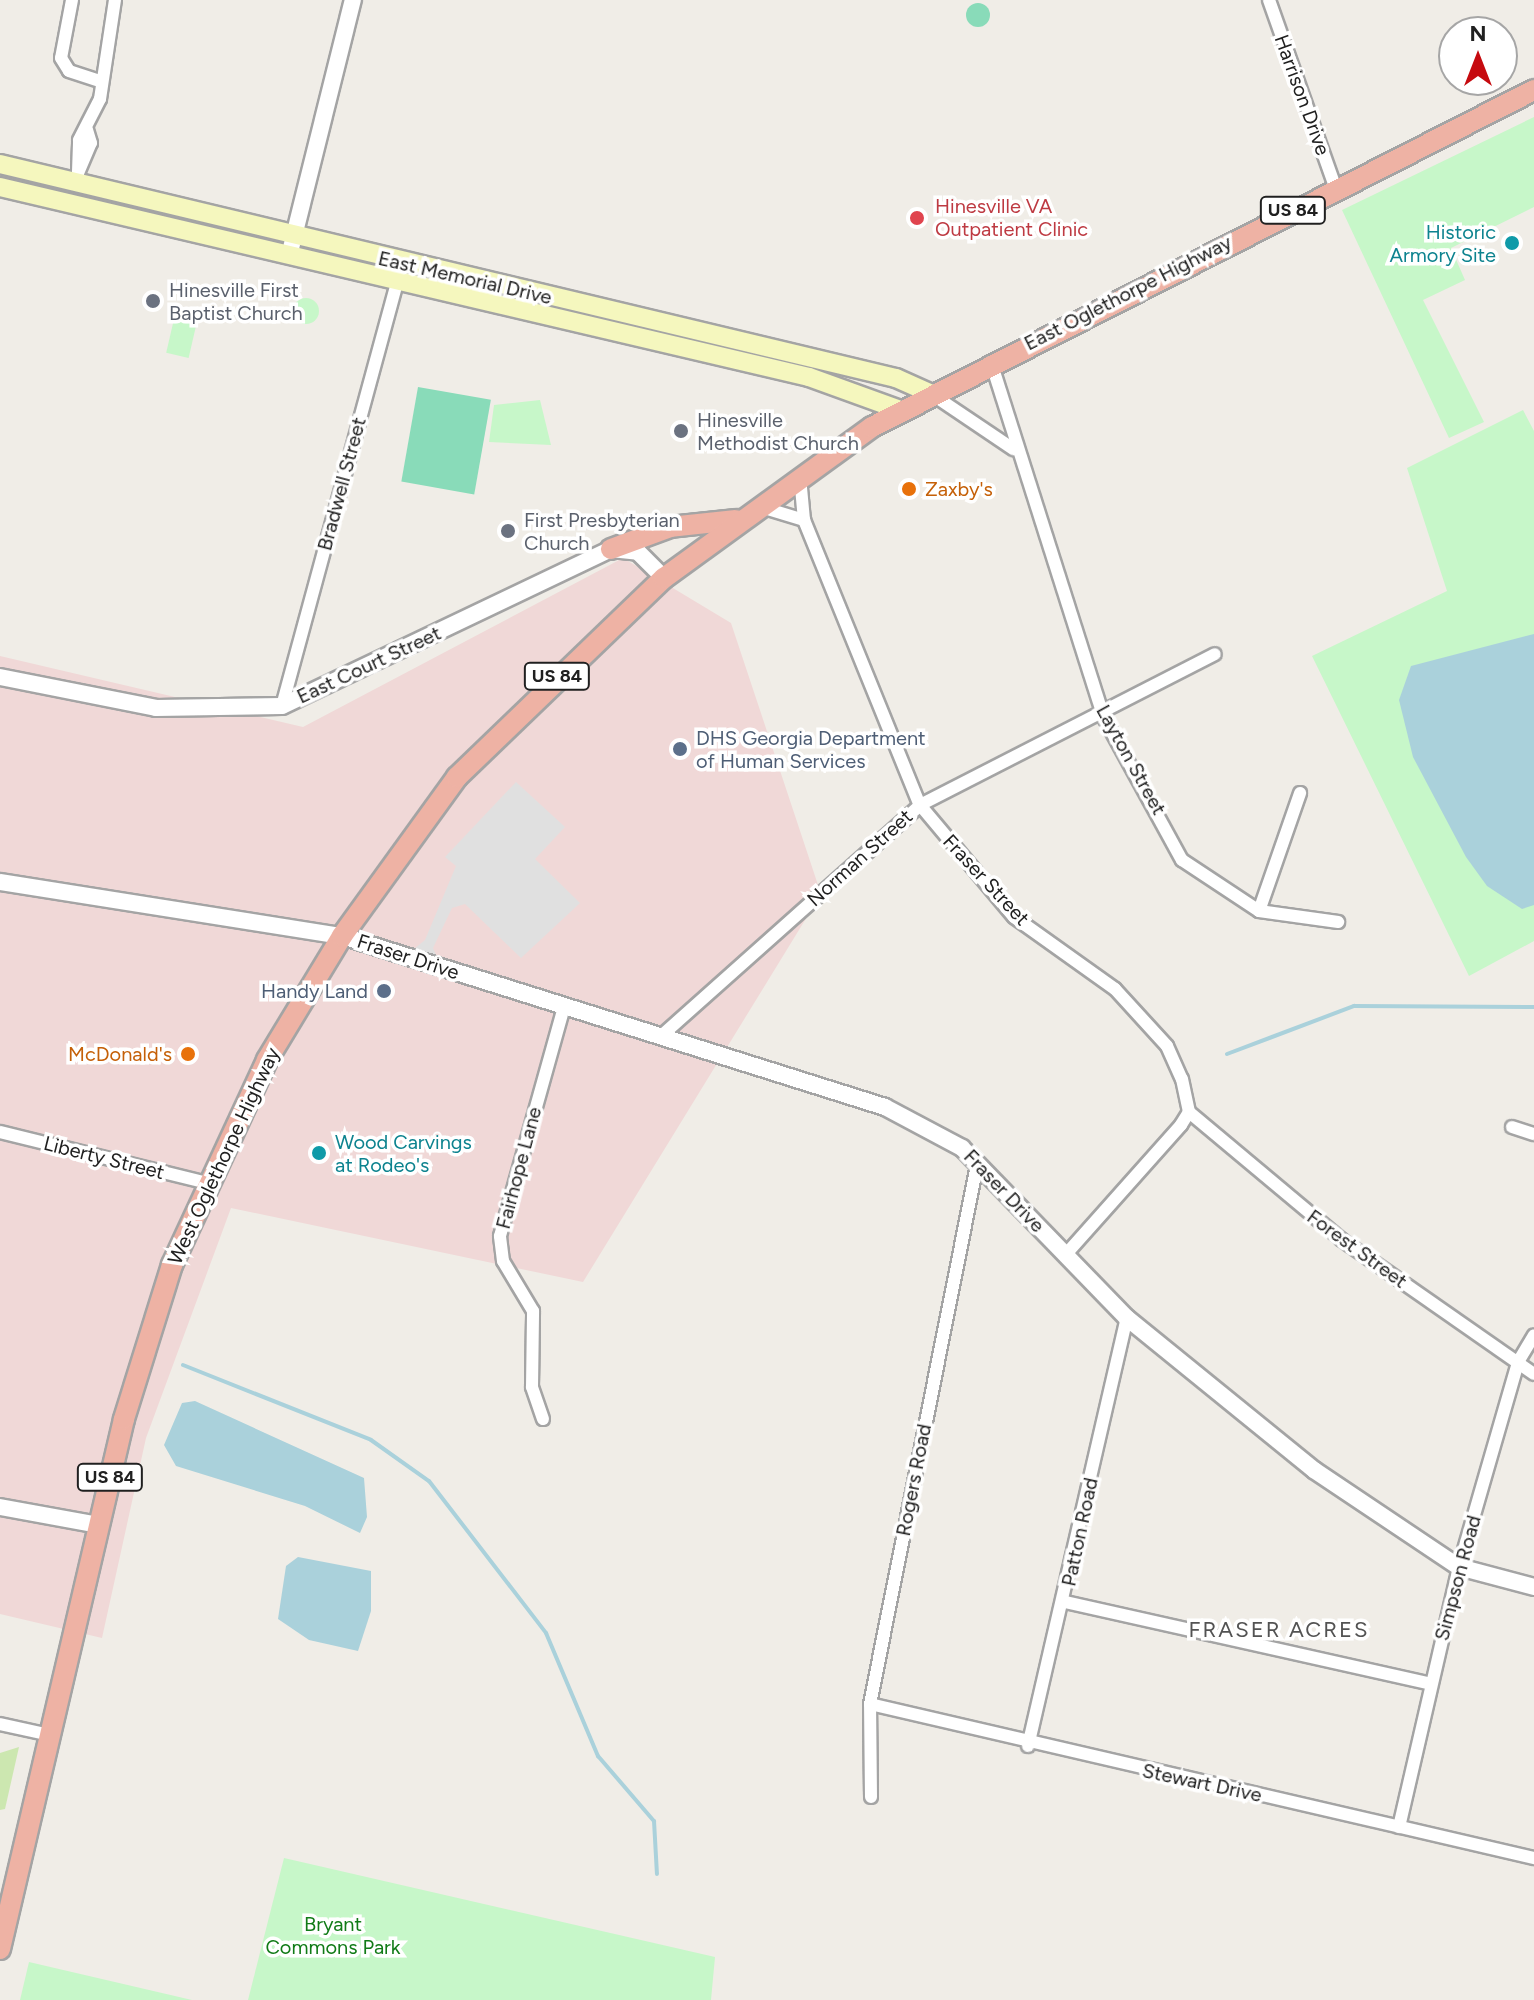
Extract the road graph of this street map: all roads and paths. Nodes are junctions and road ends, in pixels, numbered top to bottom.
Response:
1 (72, 0) edge
2 (115, 0) edge
3 (353, 0) edge
4 (1269, 0) edge
5 (100, 81) junction
6 (1534, 90) edge
7 (0, 164) edge
8 (76, 177) junction
9 (0, 187) edge
10 (1336, 189) junction
11 (292, 245) junction
12 (400, 271) junction
13 (991, 362) junction
14 (929, 393) junction
15 (900, 410) junction
16 (1013, 449) junction
17 (799, 474) junction
18 (756, 505) junction
19 (736, 520) junction
20 (804, 520) junction
21 (611, 549) junction
22 (664, 578) junction
23 (1215, 654) dead end
24 (0, 677) edge
25 (282, 706) junction
26 (1103, 716) junction
27 (1300, 793) dead end
28 (920, 805) junction
29 (0, 882) edge
30 (1259, 911) junction
31 (1338, 922) dead end
32 (342, 936) junction
33 (564, 1007) junction
34 (660, 1037) junction
35 (1189, 1112) junction
36 (1512, 1127) dead end
37 (0, 1132) edge
38 (1534, 1134) edge
39 (977, 1165) junction
40 (207, 1183) junction
41 (1066, 1254) junction
42 (1127, 1318) junction
43 (1534, 1335) edge
44 (1518, 1362) junction
45 (1534, 1374) edge
46 (543, 1419) dead end
47 (0, 1507) edge
48 (99, 1525) junction
49 (1459, 1567) junction
50 (1534, 1587) edge
51 (1065, 1602) junction
52 (1431, 1684) junction
53 (870, 1704) junction
54 (0, 1724) edge
55 (50, 1735) junction
56 (1028, 1746) junction
57 (871, 1797) dead end
58 (1399, 1827) junction
59 (1534, 1858) edge
60 (0, 1949) edge

1 - 5 street
2 - 5 street
3 - 11 street
4 - 10 street, Harrison Drive
5 - 8 street
6 - 10 highway, East Oglethorpe Highway / US 84
7 - 8 main road, East Memorial Drive
8 - 11 main road, East Memorial Drive
9 - 11 main road, East Memorial Drive
10 - 13 highway, East Oglethorpe Highway / US 84
11 - 12 main road, East Memorial Drive
12 - 14 main road, East Memorial Drive
12 - 15 main road, East Memorial Drive
12 - 25 street, Bradwell Street
13 - 14 highway, East Oglethorpe Highway / US 84
13 - 16 street, Layton Street
14 - 15 highway, East Oglethorpe Highway / US 84
14 - 16 street
15 - 17 highway, East Oglethorpe Highway / US 84
16 - 26 street, Layton Street
17 - 18 highway, East Oglethorpe Highway / US 84
17 - 20 street, Fraser Street
18 - 19 highway, East Oglethorpe Highway / US 84
18 - 20 street
19 - 21 highway
19 - 22 highway, West Oglethorpe Highway / US 84
20 - 28 street, Fraser Street
21 - 22 street
21 - 25 street, East Court Street
22 - 32 highway, West Oglethorpe Highway / US 84
23 - 26 street, Norman Street
24 - 25 street, East Court Street
26 - 28 street, Norman Street
26 - 30 street, Layton Street
27 - 30 street
28 - 34 street, Norman Street
28 - 35 street, Fraser Street
29 - 32 street, Fraser Drive
30 - 31 street, Layton Street
32 - 33 street, Fraser Drive
32 - 40 highway, West Oglethorpe Highway / US 84
33 - 34 street, Fraser Drive
33 - 46 street, Fairhope Lane
34 - 39 street, Fraser Drive
35 - 41 street
35 - 44 street, Forest Street
36 - 38 street
37 - 40 street, Liberty Street
39 - 41 street, Fraser Drive
39 - 53 street, Rogers Road
40 - 48 highway, West Oglethorpe Highway / US 84
41 - 42 street, Fraser Drive
42 - 49 street, Fraser Drive
42 - 51 street, Patton Road
43 - 44 street, Simpson Road
44 - 45 street, Forest Street
44 - 49 street, Simpson Road
47 - 48 street
48 - 55 highway, West Oglethorpe Highway / US 84
49 - 50 street, Fraser Drive
49 - 52 street, Simpson Road
51 - 52 street
51 - 56 street, Patton Road
52 - 58 street, Simpson Road
53 - 56 street, Stewart Drive
53 - 57 street, Rogers Road
54 - 55 street
55 - 60 highway, West Oglethorpe Highway / US 84
56 - 58 street, Stewart Drive
58 - 59 street, Stewart Drive

